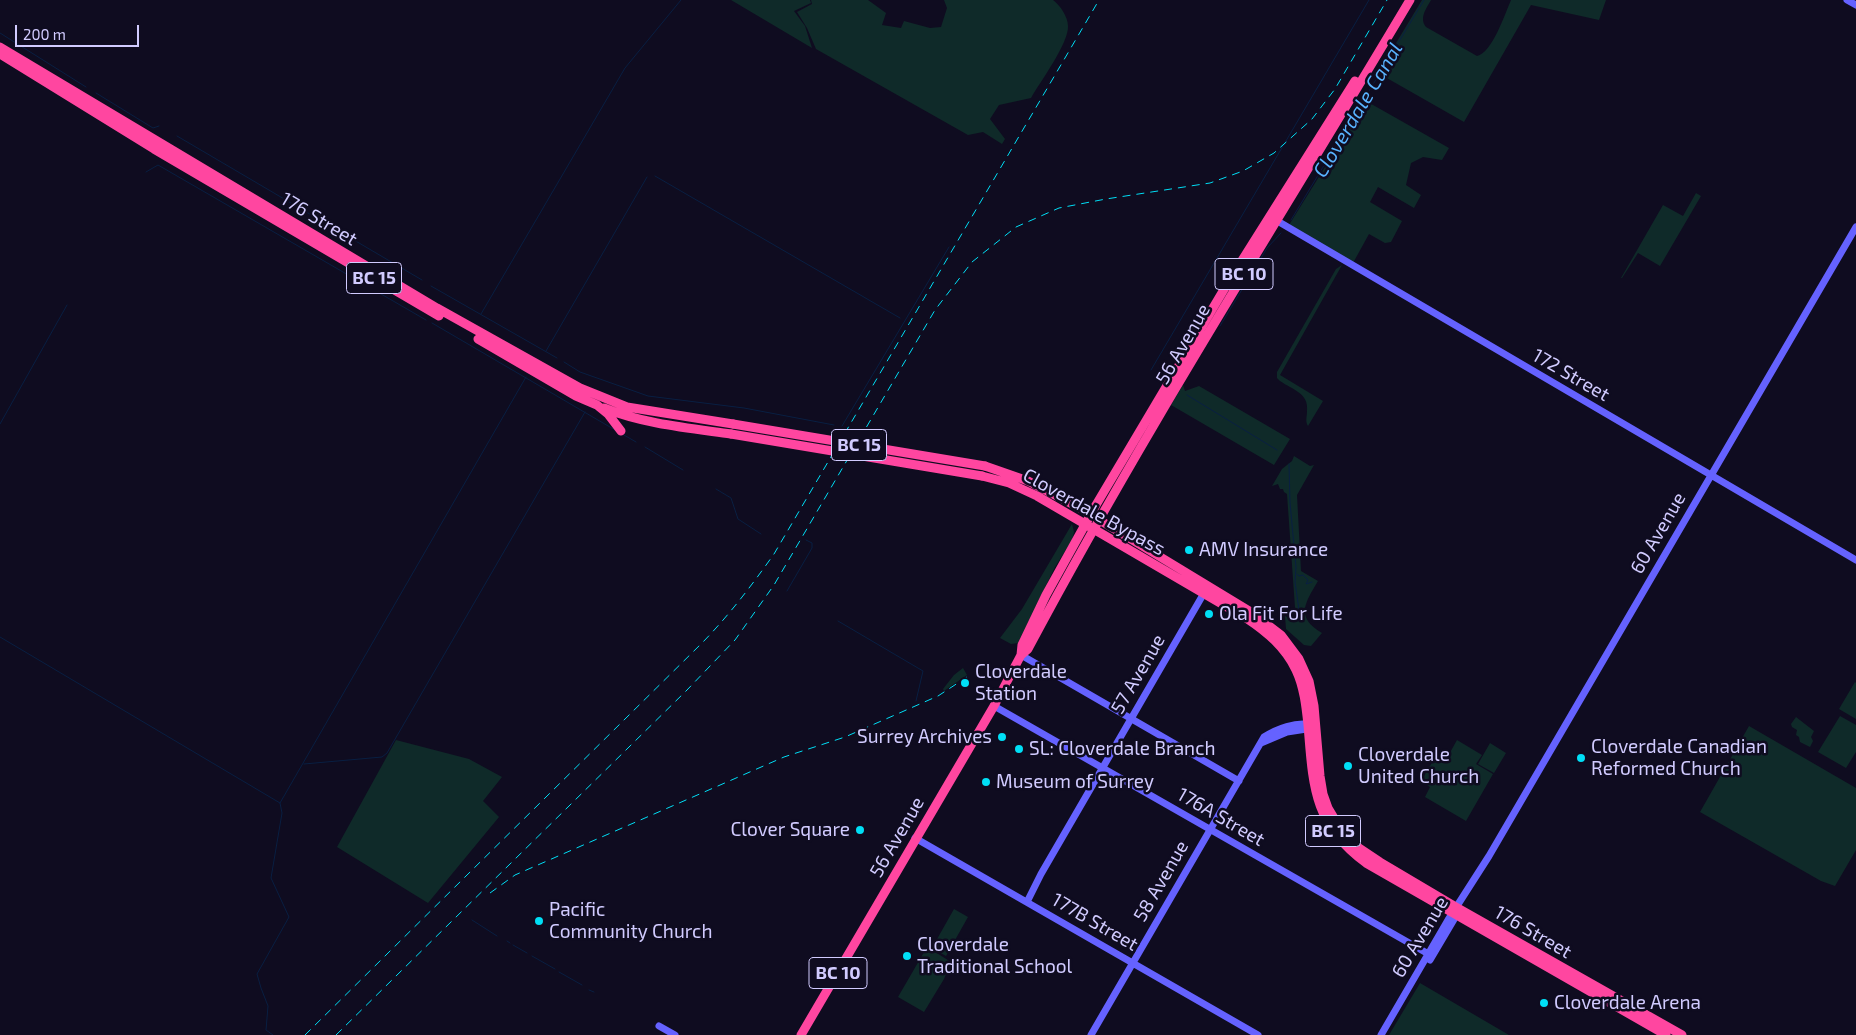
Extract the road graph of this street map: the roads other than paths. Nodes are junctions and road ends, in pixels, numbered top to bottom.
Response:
1 (1403, 0) edge
2 (1410, 0) edge
3 (1847, 0) edge
4 (1856, 5) edge
5 (0, 47) edge
6 (0, 54) edge
7 (1273, 219) junction
8 (1856, 227) edge
9 (597, 405) junction
10 (627, 407) joint
11 (622, 431) dead end
12 (1710, 475) junction
13 (1101, 498) junction
14 (1109, 504) junction
15 (1078, 507) junction
16 (1072, 516) junction
17 (1095, 518) junction
18 (1090, 527) junction
19 (1113, 529) junction
20 (1106, 536) junction
21 (1078, 537) junction
22 (1083, 548) junction
23 (1856, 560) edge
24 (1204, 593) junction
25 (1021, 655) junction
26 (994, 706) junction
27 (1130, 718) junction
28 (1310, 727) junction
29 (1102, 768) junction
30 (1239, 781) junction
31 (1210, 830) junction
32 (915, 838) junction
33 (1369, 855) joint
34 (1027, 902) junction
35 (1456, 911) junction
36 (1430, 956) junction
37 (1133, 963) junction
38 (1396, 1014) junction
39 (659, 1026) dead end
40 (675, 1035) edge
41 (801, 1035) edge
42 (1091, 1035) edge
43 (1258, 1035) edge
44 (1384, 1035) edge
45 (1666, 1035) edge
46 (1682, 1035) edge

1 - 7 highway, 56 Avenue / BC 10
2 - 7 highway, 56 Avenue / BC 10
3 - 4 street
5 - 10 highway, 176 Street / BC 15
6 - 9 highway, BC 15
7 - 12 street, 172 Street
7 - 13 highway, 56 Avenue / BC 10
7 - 14 highway, 56 Avenue / BC 10
8 - 12 street, 60 Avenue
9 - 11 highway
9 - 16 highway, Cloverdale Bypass / BC 15, bridge
10 - 15 highway, Cloverdale Bypass / BC 15, bridge
12 - 23 street, 172 Street
12 - 35 street, 60 Avenue
13 - 15 highway
13 - 17 highway, 56 Avenue / BC 10
14 - 17 highway, 56 Avenue / BC 10
14 - 19 highway
15 - 17 highway, Cloverdale Bypass / BC 15
16 - 18 highway, Cloverdale Bypass / BC 15
16 - 21 highway
17 - 18 highway, 56 Avenue / BC 10
17 - 19 highway, Cloverdale Bypass / BC 15
18 - 20 highway, Cloverdale Bypass / BC 15
18 - 21 highway, 56 Avenue / BC 10
18 - 22 highway, 56 Avenue / BC 10
19 - 28 highway, Cloverdale Bypass / BC 15
20 - 22 highway
20 - 24 highway, Cloverdale Bypass / BC 15
21 - 25 highway, 56 Avenue / BC 10
22 - 25 highway, 56 Avenue / BC 10
24 - 27 street, 57 Avenue
24 - 28 highway, Cloverdale Bypass / BC 15
25 - 26 highway, 56 Avenue / BC 10
25 - 27 street
26 - 29 street, 176A Street
26 - 32 highway, 56 Avenue / BC 10
27 - 29 street, 57 Avenue
27 - 30 street
28 - 30 street, 58 Avenue
28 - 33 highway, Cloverdale Bypass / BC 15
28 - 35 highway, Cloverdale Bypass / BC 15
29 - 31 street, 176A Street
29 - 34 street, 57 Avenue
30 - 31 street, 58 Avenue
31 - 36 street, 176A Street
31 - 37 street, 58 Avenue
32 - 34 street, 177B Street
32 - 41 highway, 56 Avenue / BC 10
33 - 35 highway, 176 Street / BC 15
34 - 37 street, 177B Street
35 - 36 street, 60 Avenue
35 - 45 highway, BC 15
35 - 46 highway, 176 Street / BC 15
36 - 38 street, 60 Avenue
36 - 38 street, 60 Avenue
37 - 42 street, 58 Avenue
37 - 43 street, 177B Street
38 - 44 street, 60 Avenue
39 - 40 street

